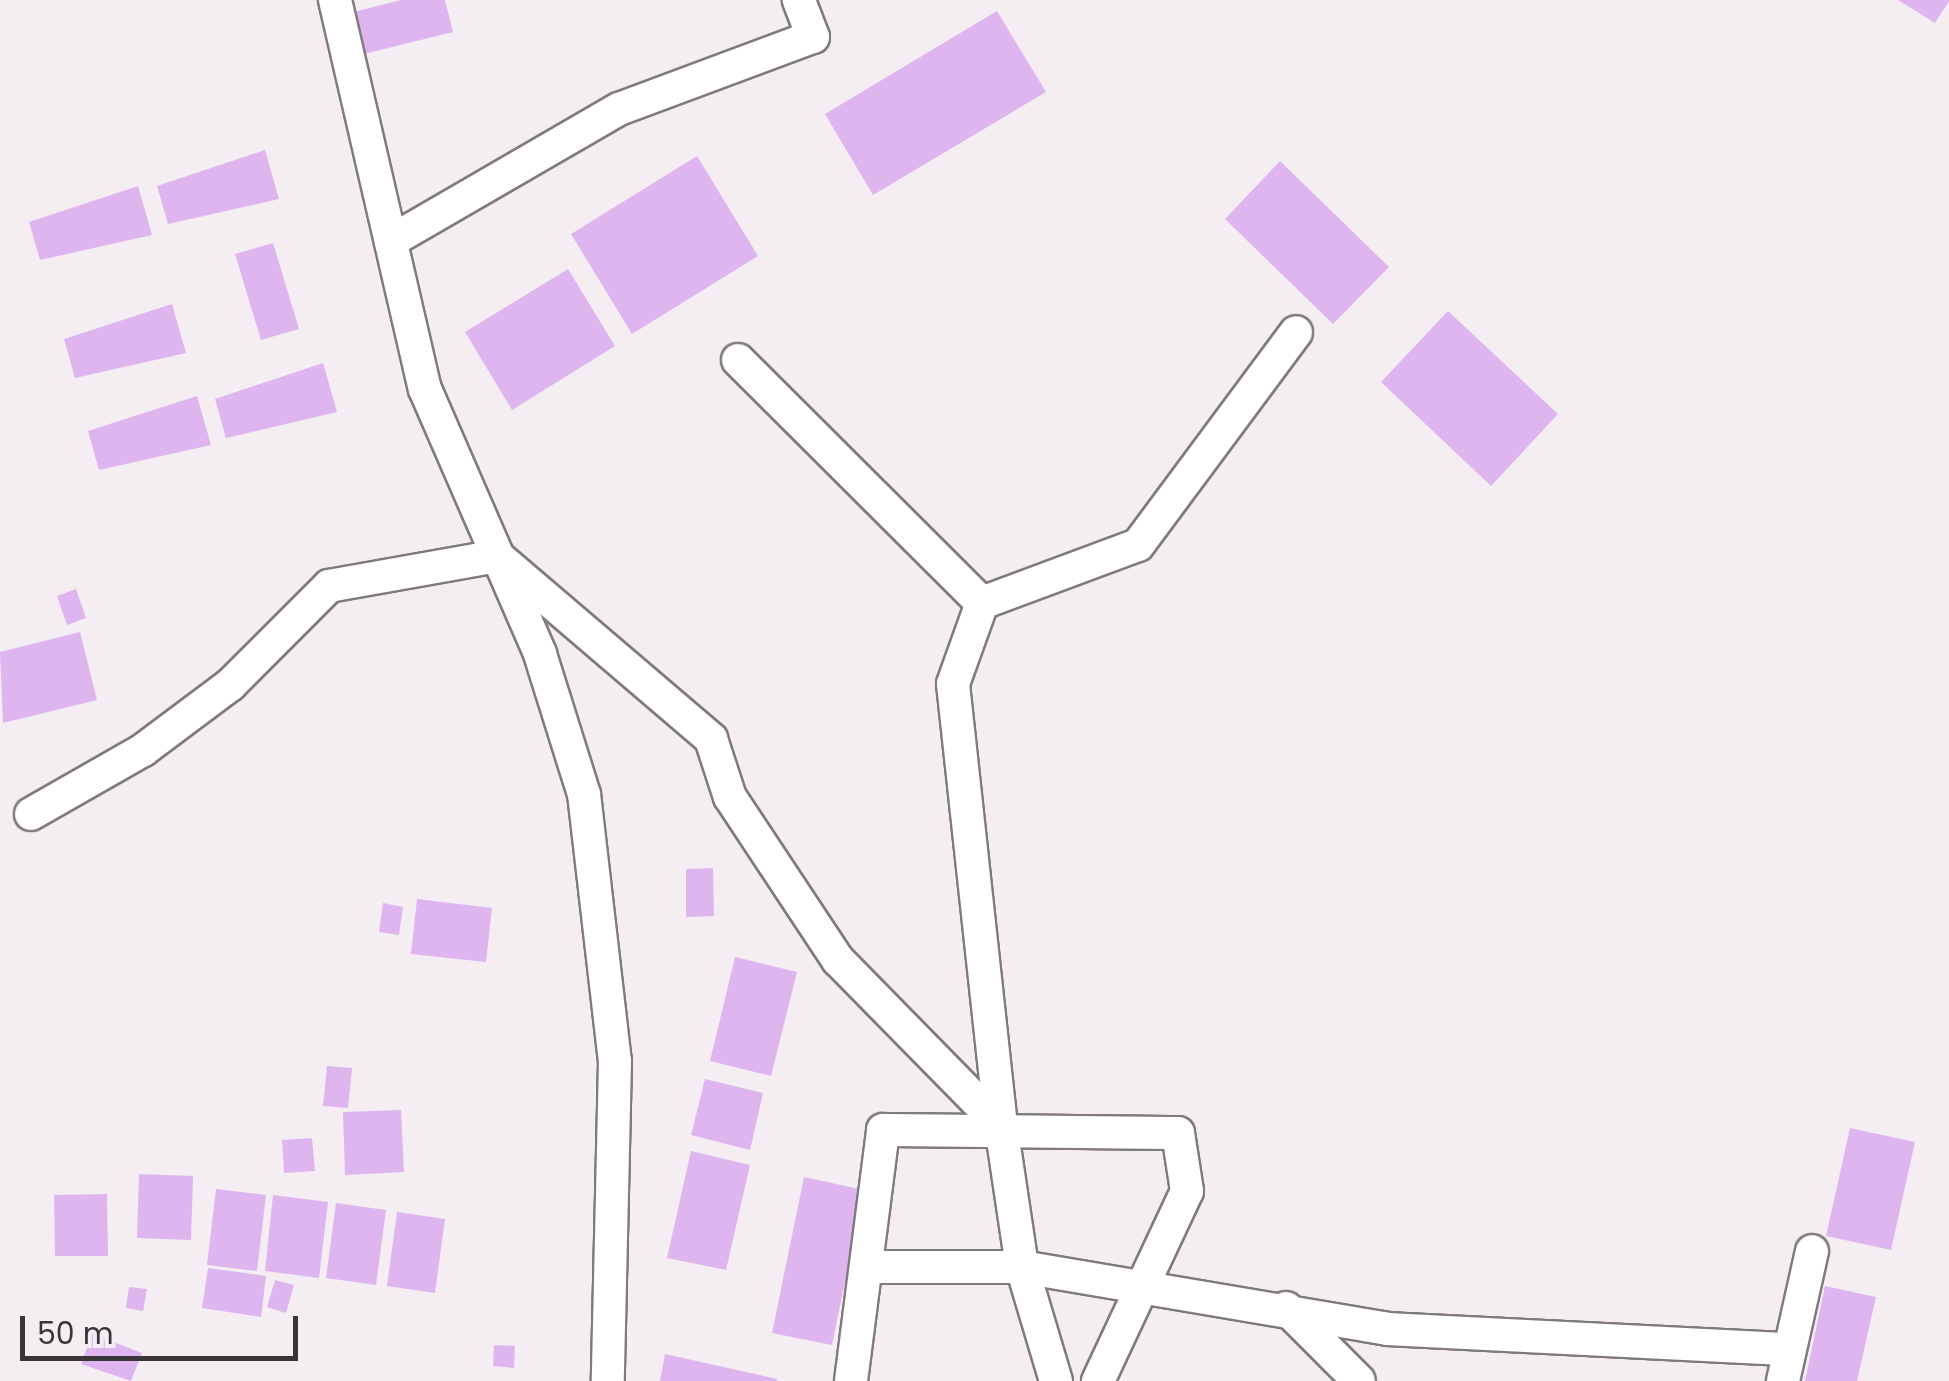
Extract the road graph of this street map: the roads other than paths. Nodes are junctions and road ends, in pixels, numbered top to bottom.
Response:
1 (335, 0) edge
2 (799, 0) edge
3 (391, 240) junction
4 (1296, 332) dead end
5 (738, 360) dead end
6 (497, 556) junction
7 (982, 603) junction
8 (31, 814) dead end
9 (1002, 1126) junction
10 (1812, 1252) dead end
11 (866, 1267) junction
12 (1022, 1267) junction
13 (1136, 1292) junction
14 (1286, 1308) junction
15 (1785, 1365) edge
16 (608, 1381) edge
17 (851, 1381) edge
18 (1056, 1381) edge
19 (1098, 1381) edge
20 (1359, 1381) edge

1 - 3 street
2 - 3 street
3 - 6 street
4 - 7 street
5 - 7 street
6 - 8 street
6 - 9 street
6 - 16 street
7 - 9 street
9 - 11 street
9 - 12 street
9 - 13 street
10 - 15 street
11 - 12 street
11 - 17 street
12 - 13 street
12 - 18 street
13 - 14 street
13 - 19 street
14 - 15 street
14 - 20 street

